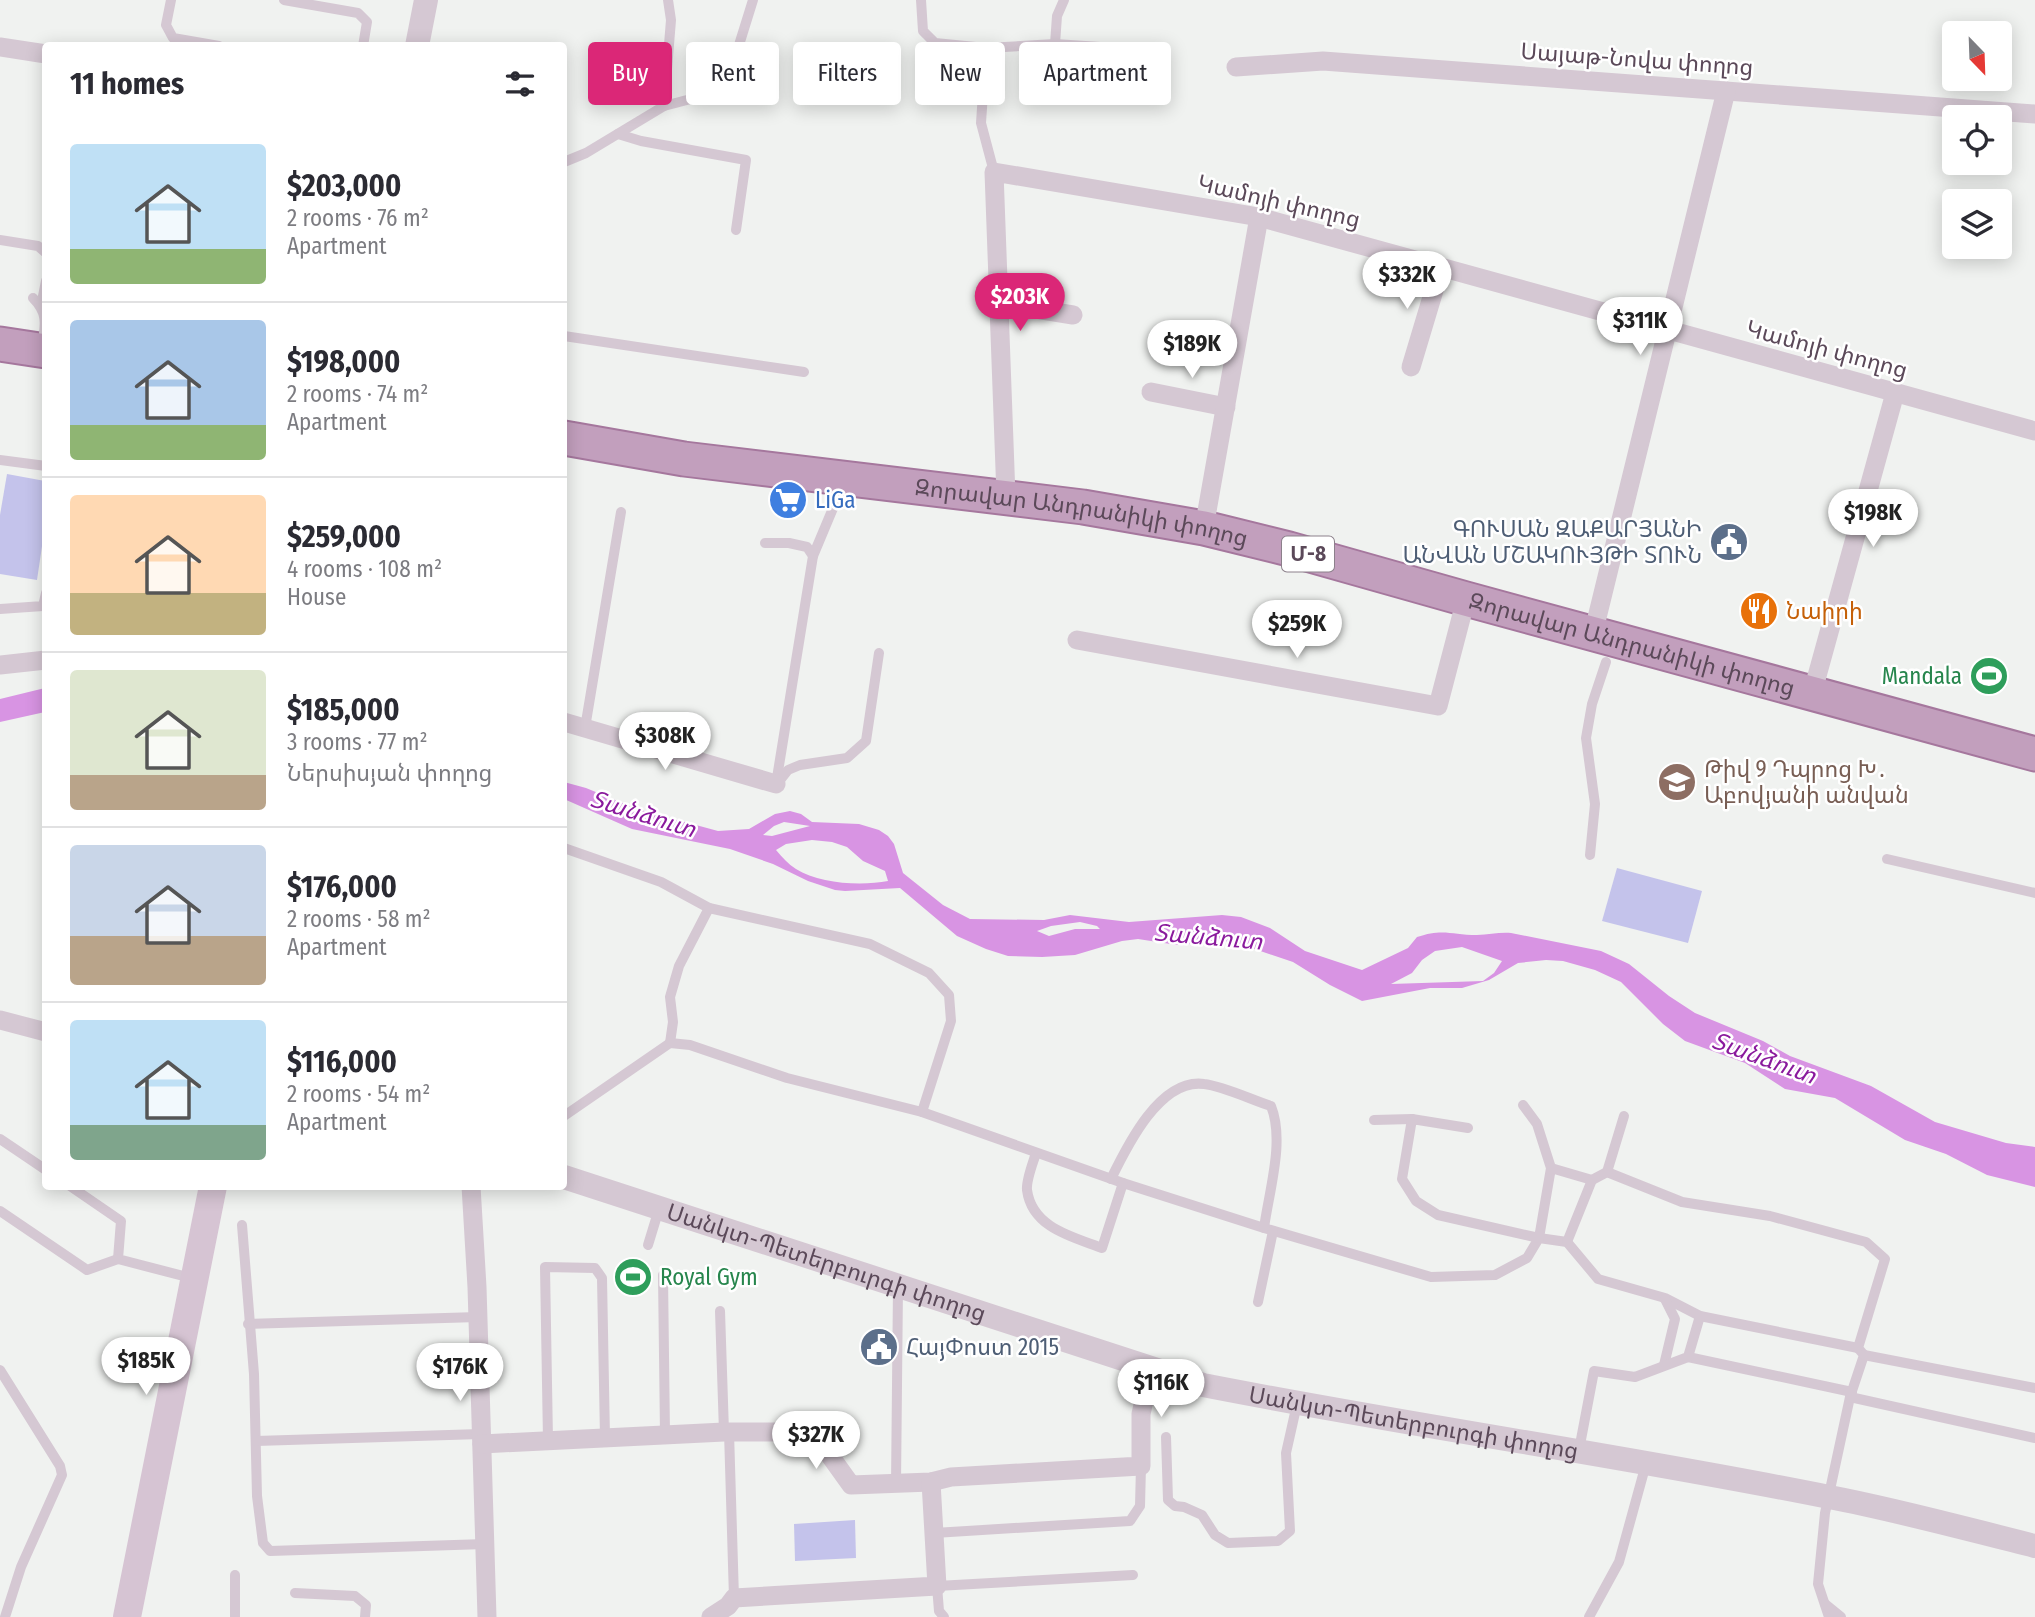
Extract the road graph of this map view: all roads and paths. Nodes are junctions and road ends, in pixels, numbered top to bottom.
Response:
1 (171, 0) edge
2 (284, 0) edge
3 (668, 0) edge
4 (753, 0) edge
5 (921, 0) edge
6 (1064, 0) edge
7 (422, 1) edge
8 (196, 42) edge
9 (364, 42) edge
10 (417, 42) edge
11 (933, 42) edge
12 (1055, 42) edge
13 (0, 47) edge
14 (42, 53) edge
15 (1236, 67) dead end
16 (1727, 91) junction
17 (982, 105) edge
18 (664, 106) junction
19 (2035, 114) edge
20 (618, 134) junction
21 (567, 161) edge
22 (994, 172) junction
23 (1259, 217) junction
24 (736, 230) dead end
25 (0, 240) edge
26 (42, 250) edge
27 (1441, 267) junction
28 (33, 298) dead end
29 (42, 301) edge
30 (999, 303) junction
31 (41, 306) junction
32 (42, 310) edge
33 (1073, 315) dead end
34 (1668, 331) junction
35 (567, 336) edge
36 (0, 344) edge
37 (42, 351) edge
38 (1411, 367) dead end
39 (804, 372) dead end
40 (1151, 392) dead end
41 (1895, 393) junction
42 (1226, 407) junction
43 (2035, 431) edge
44 (567, 439) edge
45 (0, 460) edge
46 (42, 465) edge
47 (845, 478) junction
48 (1006, 496) junction
49 (621, 512) dead end
50 (1204, 528) junction
51 (765, 543) dead end
52 (813, 556) junction
53 (1466, 599) junction
54 (42, 606) edge
55 (0, 609) edge
56 (1077, 640) dead end
57 (1599, 648) junction
58 (879, 653) dead end
59 (42, 661) edge
60 (0, 666) edge
61 (1812, 694) junction
62 (567, 723) edge
63 (585, 728) junction
64 (2035, 754) edge
65 (776, 784) junction
66 (567, 849) edge
67 (1590, 855) dead end
68 (1887, 859) dead end
69 (2035, 893) edge
70 (709, 908) junction
71 (0, 1020) edge
72 (42, 1031) edge
73 (670, 1043) junction
74 (1523, 1105) dead end
75 (922, 1112) junction
76 (567, 1114) edge
77 (1624, 1116) dead end
78 (1412, 1119) junction
79 (1374, 1120) dead end
80 (1468, 1128) dead end
81 (0, 1139) edge
82 (1036, 1153) junction
83 (42, 1167) edge
84 (1551, 1168) junction
85 (1607, 1172) junction
86 (567, 1178) edge
87 (1111, 1179) junction
88 (1592, 1180) junction
89 (1123, 1183) junction
90 (76, 1190) edge
91 (212, 1190) edge
92 (471, 1190) edge
93 (659, 1209) junction
94 (0, 1211) edge
95 (242, 1225) dead end
96 (1268, 1229) junction
97 (1539, 1238) junction
98 (1567, 1242) junction
99 (648, 1245) dead end
100 (118, 1259) junction
101 (663, 1275) dead end
102 (195, 1279) junction
103 (898, 1286) junction
104 (1665, 1298) junction
105 (1258, 1302) dead end
106 (720, 1311) dead end
107 (1700, 1316) junction
108 (478, 1317) junction
109 (248, 1324) junction
110 (1861, 1351) junction
111 (1688, 1357) junction
112 (1664, 1365) junction
113 (1151, 1369) junction
114 (0, 1370) edge
115 (2035, 1388) edge
116 (1851, 1394) junction
117 (1298, 1404) junction
118 (727, 1432) junction
119 (665, 1435) junction
120 (1166, 1437) dead end
121 (605, 1438) junction
122 (2035, 1438) edge
123 (482, 1439) junction
124 (548, 1440) junction
125 (256, 1441) junction
126 (1579, 1450) junction
127 (1647, 1462) junction
128 (1141, 1466) junction
129 (931, 1482) junction
130 (896, 1484) junction
131 (1828, 1496) junction
132 (934, 1533) junction
133 (485, 1544) junction
134 (2035, 1546) edge
135 (1133, 1575) dead end
136 (235, 1576) dead end
137 (937, 1586) junction
138 (295, 1593) dead end
139 (1825, 1603) junction
140 (725, 1610) edge
141 (939, 1615) edge
142 (5, 1617) edge
143 (128, 1617) edge
144 (235, 1617) edge
145 (365, 1617) edge
146 (487, 1617) edge
147 (1589, 1617) edge
148 (1829, 1617) edge
149 (1841, 1617) edge

1 - 8 lane
2 - 9 lane
3 - 18 lane
4 - 18 lane
5 - 11 lane
6 - 12 lane
7 - 10 street
13 - 14 street
15 - 16 street, Սայաթ-Նովա փողոց
16 - 19 street, Սայաթ-Նովա փողոց
16 - 34 street
17 - 22 lane
18 - 20 lane
20 - 21 lane
20 - 24 lane
22 - 23 street, Կամոյի փողոց
22 - 30 street
23 - 27 street, Կամոյի փողոց
23 - 42 street
25 - 26 lane
27 - 34 street, Կամոյի փողոց
27 - 38 street
28 - 31 lane
29 - 31 lane
30 - 33 street
30 - 48 street
31 - 32 lane
34 - 41 street, Կամոյի փողոց
34 - 57 street
35 - 39 lane
36 - 37 highway
40 - 42 street
41 - 43 street, Կամոյի փողոց
41 - 61 street
42 - 50 street
44 - 47 highway, Զորավար Անդրանիկի փողոց / Մ-8
45 - 46 lane
47 - 48 highway, Զորավար Անդրանիկի փողոց / Մ-8
47 - 52 lane
48 - 50 highway, Զորավար Անդրանիկի փողոց / Մ-8
49 - 63 lane
50 - 53 highway, Զորավար Անդրանիկի փողոց / Մ-8
51 - 52 lane
52 - 65 lane
53 - 56 street
53 - 57 highway, Զորավար Անդրանիկի փողոց / Մ-8
54 - 55 lane
57 - 61 highway, Զորավար Անդրանիկի փողոց / Մ-8
57 - 67 lane
58 - 65 lane
59 - 60 street
61 - 64 highway, Զորավար Անդրանիկի փողոց / Մ-8
62 - 63 street
63 - 65 street
66 - 70 lane
68 - 69 lane
70 - 73 lane
70 - 75 lane
71 - 72 street
73 - 75 lane
73 - 76 lane
74 - 84 lane
75 - 82 lane
77 - 85 lane
78 - 79 lane
78 - 80 lane
78 - 97 lane
81 - 83 lane
82 - 87 lane
82 - 89 lane
84 - 88 lane
84 - 97 lane
85 - 88 lane
85 - 110 lane
86 - 93 street, Սանկտ-Պետերբուրգի փողոց
87 - 89 lane
87 - 96 lane
88 - 98 lane
89 - 96 lane
90 - 100 lane
91 - 102 main road
92 - 108 street
93 - 99 lane
93 - 103 street, Սանկտ-Պետերբուրգի փողոց
94 - 100 lane
95 - 109 lane
96 - 97 lane
96 - 105 lane
97 - 98 lane
98 - 104 lane
100 - 102 lane
101 - 119 lane
102 - 143 main road
103 - 113 street, Սանկտ-Պետերբուրգի փողոց
103 - 130 lane
104 - 107 lane
104 - 112 lane
106 - 118 lane
107 - 110 lane
107 - 111 lane
108 - 109 lane
108 - 123 street
109 - 125 lane
110 - 115 lane
110 - 116 lane
111 - 112 lane
111 - 116 lane
112 - 126 lane
113 - 117 street, Սանկտ-Պետերբուրգի փողոց
113 - 128 street
114 - 142 lane
116 - 122 lane
116 - 131 lane
117 - 120 lane
117 - 126 street, Սանկտ-Պետերբուրգի փողոց
118 - 119 street
118 - 130 street
118 - 140 lane
119 - 121 street
121 - 124 street
121 - 124 lane
123 - 124 street
123 - 125 lane
123 - 133 street
125 - 133 lane
126 - 127 street, Սանկտ-Պետերբուրգի փողոց
127 - 131 street, Սանկտ-Պետերբուրգի փողոց
127 - 147 lane
128 - 129 street
128 - 132 lane
129 - 130 street
129 - 132 street
131 - 134 street, Սանկտ-Պետերբուրգի փողոց
131 - 139 lane
132 - 137 street
133 - 146 street
135 - 137 lane
136 - 144 lane
137 - 140 street
137 - 141 lane
138 - 145 lane
139 - 148 lane
139 - 149 lane

